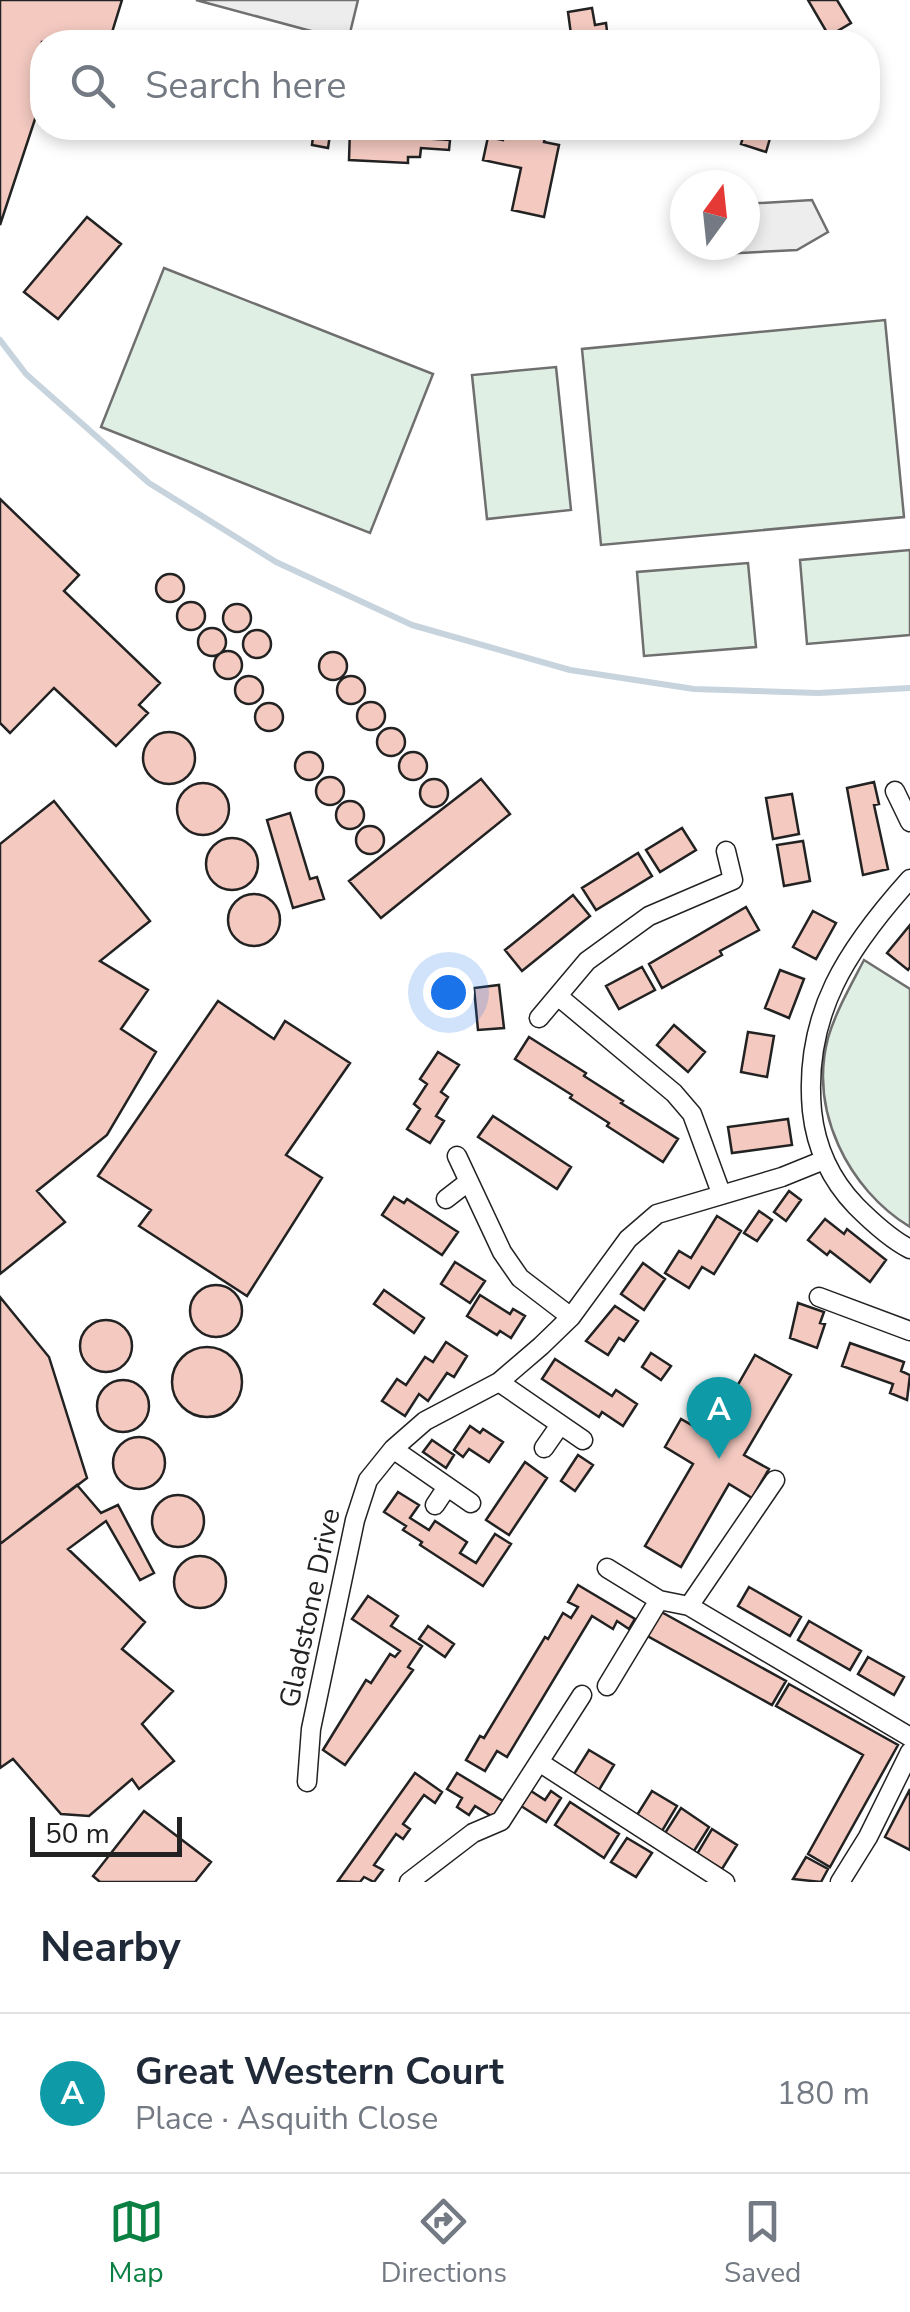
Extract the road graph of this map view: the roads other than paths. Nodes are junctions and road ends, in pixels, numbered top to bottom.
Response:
1 (895, 791) dead end
2 (910, 822) edge
3 (726, 851) dead end
4 (910, 879) edge
5 (558, 997) junction
6 (539, 1018) dead end
7 (457, 1156) dead end
8 (824, 1160) junction
9 (468, 1182) junction
10 (722, 1193) junction
11 (446, 1199) dead end
12 (910, 1249) edge
13 (819, 1297) dead end
14 (570, 1317) junction
15 (910, 1331) edge
16 (499, 1382) junction
17 (560, 1424) junction
18 (583, 1440) dead end
19 (393, 1448) junction
20 (544, 1448) dead end
21 (775, 1480) dead end
22 (447, 1486) junction
23 (471, 1504) dead end
24 (436, 1505) dead end
25 (607, 1568) dead end
26 (659, 1600) junction
27 (689, 1606) junction
28 (607, 1686) dead end
29 (582, 1696) dead end
30 (910, 1737) edge
31 (910, 1752) edge
32 (540, 1762) junction
33 (308, 1782) dead end
34 (409, 1882) edge
35 (725, 1882) edge
36 (840, 1882) edge

1 - 2 street
3 - 5 street
4 - 8 street
5 - 6 street
5 - 10 street
7 - 9 street
8 - 10 street, Gladstone Drive
8 - 12 street
9 - 11 street
9 - 14 street
10 - 14 street, Gladstone Drive
13 - 15 street
14 - 16 street, Gladstone Drive
16 - 17 street
16 - 19 street, Gladstone Drive
17 - 18 street
17 - 20 street
19 - 22 street
19 - 33 street, Gladstone Drive
21 - 27 street
22 - 23 street
22 - 24 street
25 - 26 street
26 - 27 street
26 - 28 street
27 - 30 street
29 - 32 street
31 - 36 street
32 - 34 street
32 - 35 street

